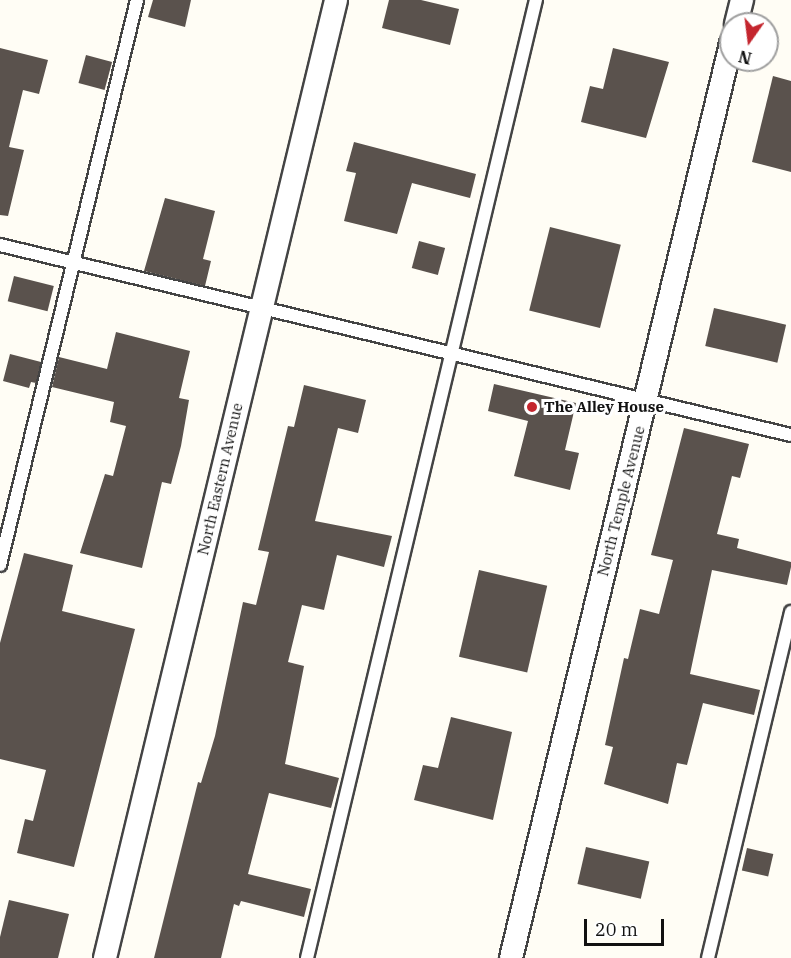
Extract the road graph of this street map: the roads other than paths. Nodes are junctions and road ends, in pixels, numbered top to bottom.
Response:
1 (137, 0) edge
2 (336, 0) edge
3 (536, 0) edge
4 (724, 72) edge
5 (0, 245) edge
6 (70, 262) junction
7 (260, 310) junction
8 (450, 353) junction
9 (645, 401) junction
10 (791, 435) edge
11 (0, 565) edge
12 (791, 612) edge
13 (105, 958) edge
14 (307, 958) edge
15 (511, 958) edge
16 (708, 958) edge

1 - 6 lane
2 - 7 street, North Eastern Avenue
3 - 8 lane
4 - 9 street, North Temple Avenue
5 - 6 lane
6 - 7 lane
6 - 11 lane
7 - 8 lane
7 - 13 street, North Eastern Avenue
8 - 9 lane
8 - 14 lane
9 - 10 lane
9 - 15 street, North Temple Avenue
12 - 16 lane

